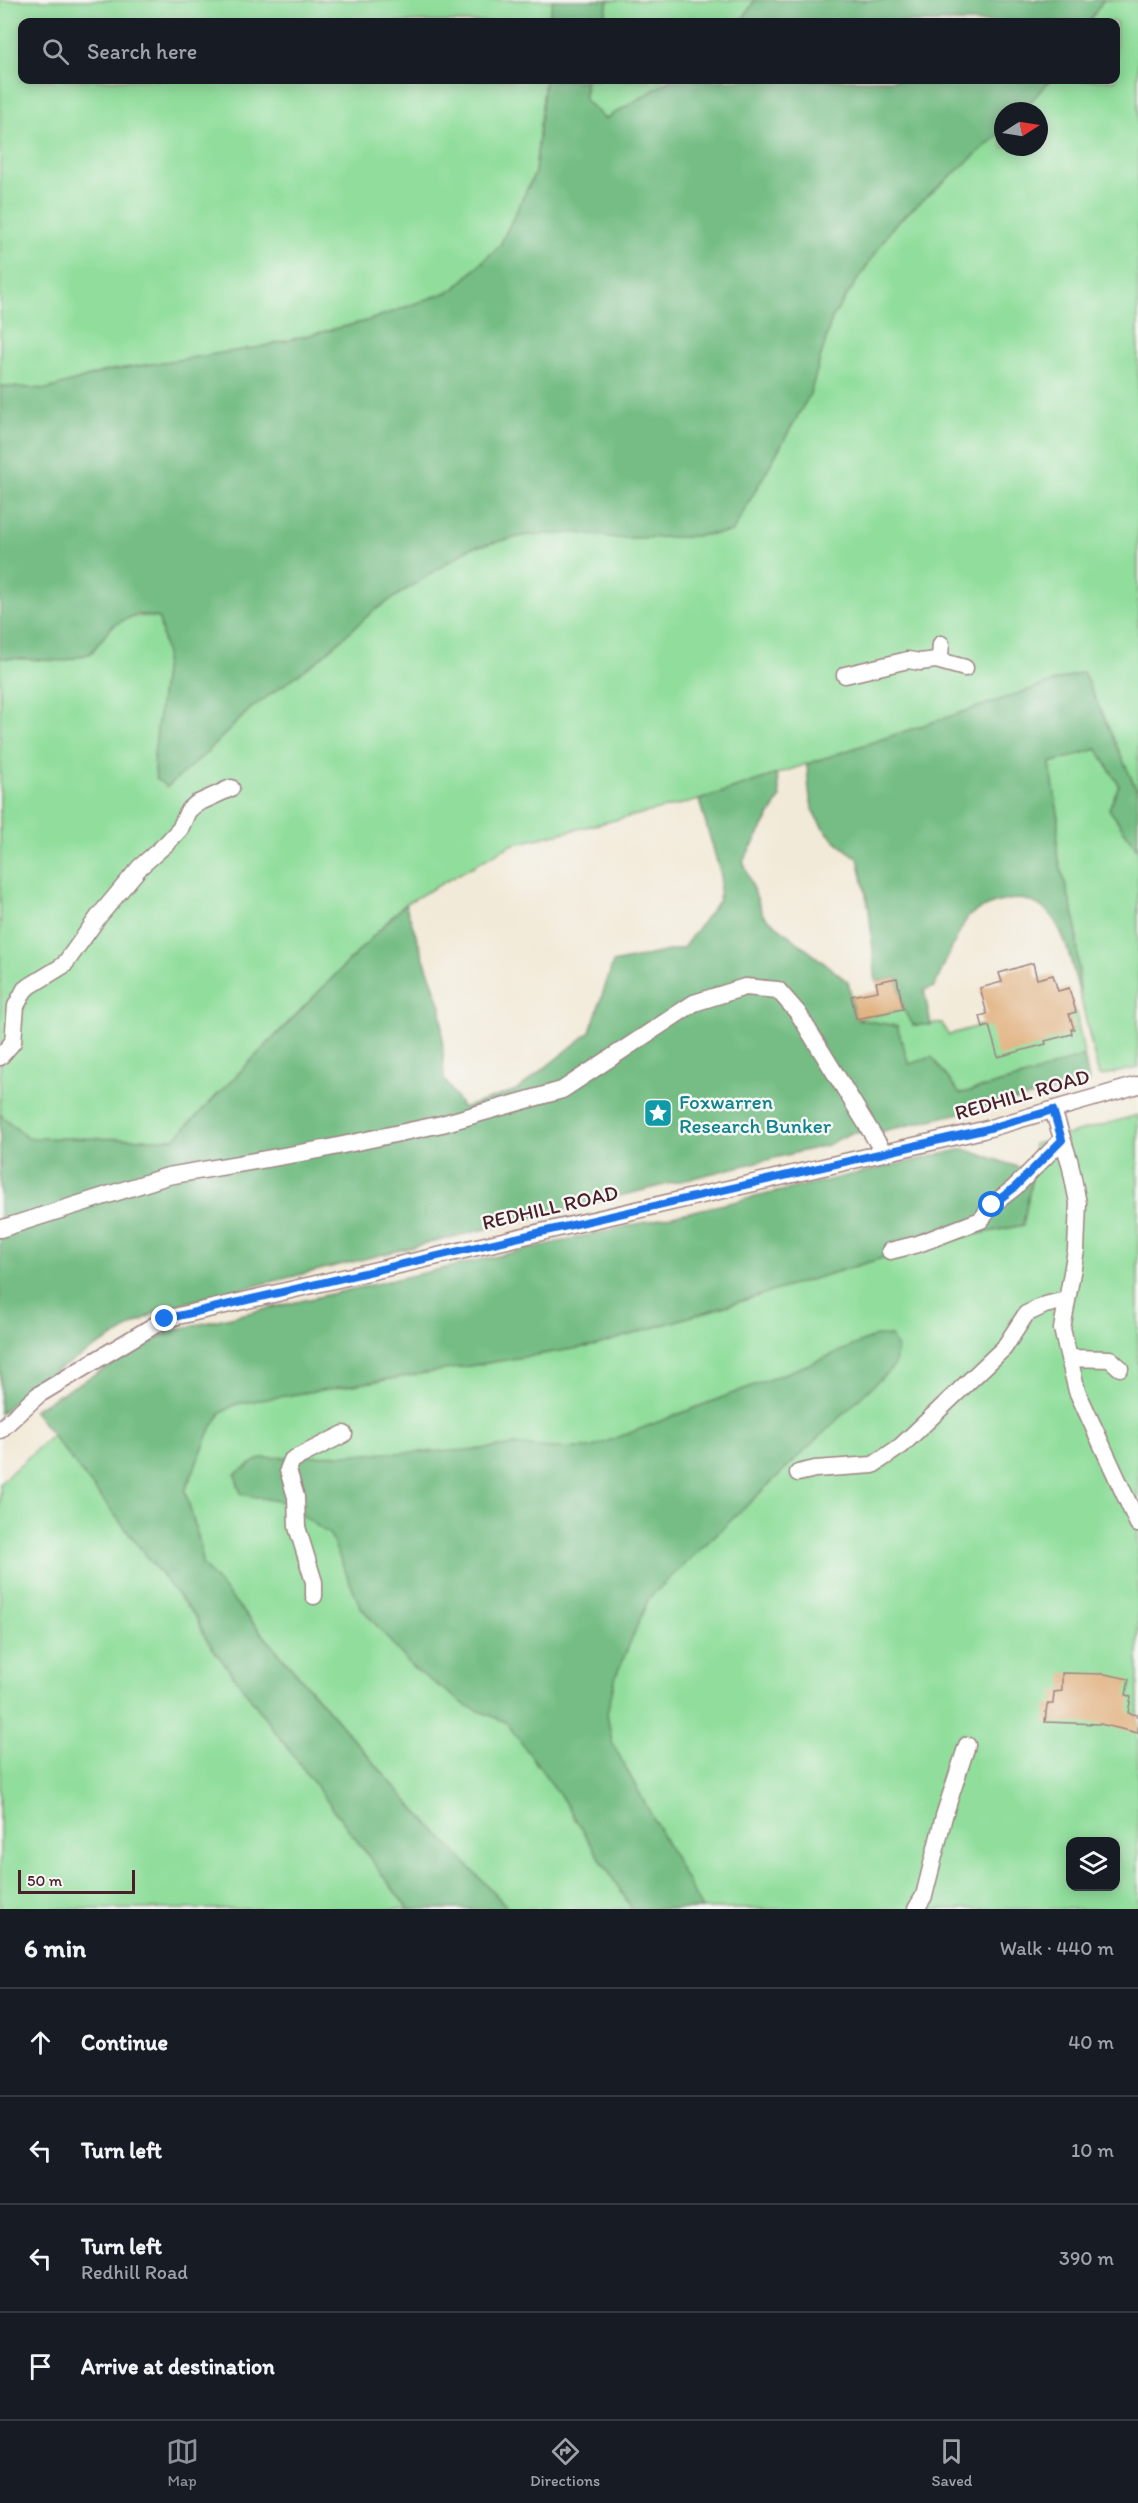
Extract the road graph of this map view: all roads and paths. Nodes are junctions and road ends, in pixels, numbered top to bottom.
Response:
1 (941, 644) dead end
2 (936, 660) junction
3 (966, 668) dead end
4 (845, 675) dead end
5 (231, 788) dead end
6 (0, 1057) edge
7 (1138, 1085) edge
8 (1053, 1110) junction
9 (1062, 1140) junction
10 (884, 1153) junction
11 (0, 1229) edge
12 (890, 1251) dead end
13 (1066, 1300) junction
14 (1069, 1358) junction
15 (1120, 1368) dead end
16 (0, 1430) edge
17 (344, 1434) dead end
18 (798, 1473) dead end
19 (1138, 1524) edge
20 (314, 1596) dead end
21 (967, 1745) dead end
22 (916, 1909) edge

1 - 2 street
2 - 3 street
2 - 4 street
5 - 6 street
7 - 8 street, REDHILL ROAD
8 - 9 street
8 - 10 street, REDHILL ROAD
9 - 12 street
9 - 13 street
10 - 11 street
10 - 16 street, REDHILL ROAD
13 - 14 street
13 - 18 street
14 - 15 street
14 - 19 street
17 - 20 street
21 - 22 street

